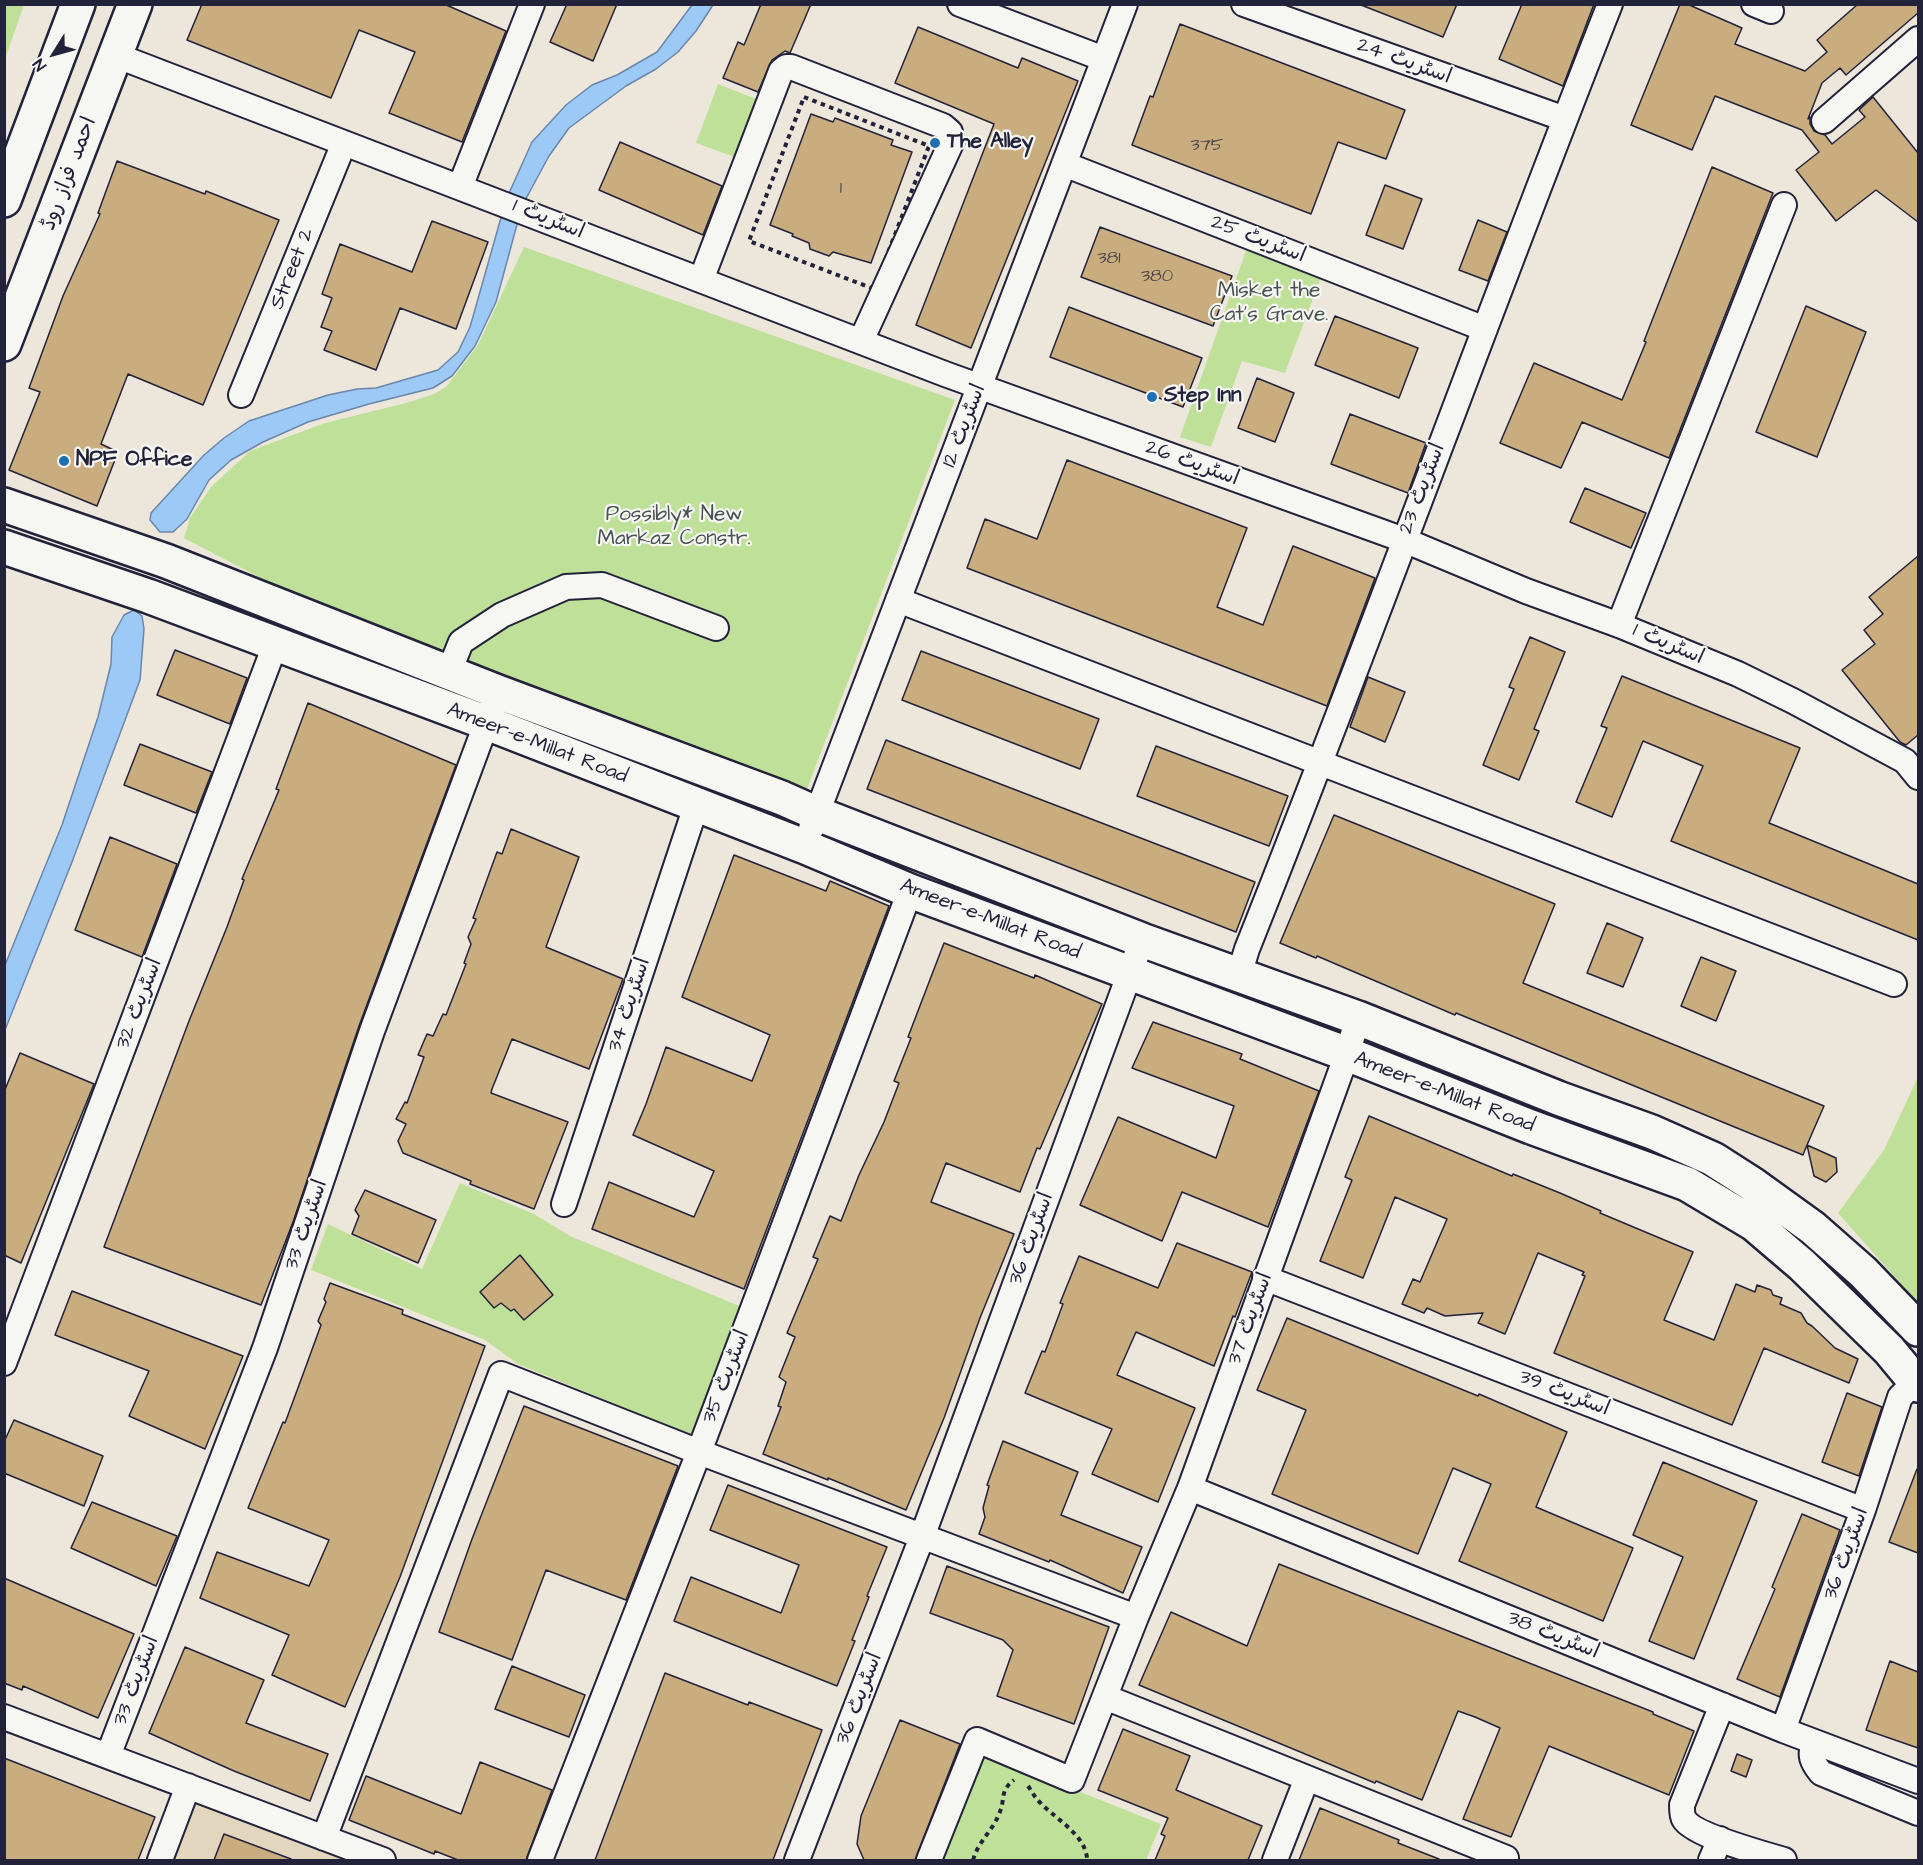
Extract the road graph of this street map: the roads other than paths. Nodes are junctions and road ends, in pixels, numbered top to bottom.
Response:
1 (78, 4) edge
2 (135, 4) edge
3 (532, 4) edge
4 (960, 4) edge
5 (1125, 4) edge
6 (1244, 4) edge
7 (1610, 4) edge
8 (1918, 39) edge
9 (115, 55) junction
10 (1104, 59) junction
11 (1565, 119) junction
12 (1824, 121) dead end
13 (33, 123) junction
14 (344, 143) junction
15 (81, 144) junction
16 (1064, 164) junction
17 (460, 188) junction
18 (4, 200) edge
19 (1784, 205) dead end
20 (701, 280) junction
21 (1485, 329) junction
22 (861, 341) junction
23 (4, 344) edge
24 (980, 386) junction
25 (241, 395) dead end
26 (4, 505) edge
27 (1404, 540) junction
28 (4, 547) edge
29 (898, 600) junction
30 (1619, 625) junction
31 (716, 628) dead end
32 (275, 645) junction
33 (449, 672) junction
34 (498, 692) junction
35 (488, 723) junction
36 (1321, 763) junction
37 (1918, 777) edge
38 (696, 806) junction
39 (818, 814) junction
40 (803, 846) junction
41 (910, 891) junction
42 (1142, 940) junction
43 (1129, 973) junction
44 (1239, 975) junction
45 (1894, 984) dead end
46 (1358, 1018) junction
47 (1347, 1054) junction
48 (564, 1204) dead end
49 (1265, 1278) junction
50 (1918, 1329) edge
51 (4, 1363) edge
52 (1917, 1383) edge
53 (699, 1452) junction
54 (1190, 1488) junction
55 (1863, 1510) junction
56 (922, 1537) junction
57 (1136, 1617) junction
58 (1106, 1697) junction
59 (1722, 1705) junction
60 (4, 1717) edge
61 (1783, 1730) junction
62 (1814, 1742) junction
63 (108, 1756) junction
64 (1307, 1778) junction
65 (1918, 1781) edge
66 (188, 1786) junction
67 (1918, 1813) edge
68 (329, 1847) edge
69 (1715, 1850) edge
70 (160, 1860) edge
71 (383, 1860) edge
72 (540, 1860) edge
73 (797, 1860) edge
74 (928, 1860) edge
75 (1275, 1860) edge
76 (1505, 1860) edge
77 (1784, 1860) edge

1 - 13 main road
2 - 9 main road, احمد فراز روڈ
3 - 17 street
4 - 10 street
5 - 10 street, اسٹریٹ 12
6 - 11 street, اسٹریٹ 24
7 - 11 street, اسٹریٹ 23
8 - 12 street
9 - 14 street, اسٹریٹ 1
9 - 15 main road, احمد فراز روڈ
10 - 16 street, اسٹریٹ 12
11 - 21 street, اسٹریٹ 23
13 - 15 main road
13 - 18 main road
14 - 17 street, اسٹریٹ 1
14 - 25 street, Street 2
15 - 23 main road, احمد فراز روڈ
16 - 21 street, اسٹریٹ 25
16 - 24 street, اسٹریٹ 12
17 - 20 street, اسٹریٹ 1
19 - 30 street
20 - 22 street, اسٹریٹ 1
20 - 22 street
21 - 27 street, اسٹریٹ 23
22 - 24 street, اسٹریٹ 1
24 - 27 street, اسٹریٹ 26
24 - 29 street, اسٹریٹ 12
26 - 33 main road, Ameer-e-Millat Road
27 - 30 street, اسٹریٹ 1
27 - 36 street, اسٹریٹ 23
28 - 32 main road, Ameer-e-Millat Road
29 - 36 street
29 - 39 street, اسٹریٹ 12
30 - 37 street, اسٹریٹ 1
31 - 33 street
32 - 35 main road, Ameer-e-Millat Road
32 - 51 street, اسٹریٹ 32
33 - 34 main road, Ameer-e-Millat Road
34 - 35 street, اسٹریٹ 33
34 - 39 main road, Ameer-e-Millat Road
35 - 38 main road, Ameer-e-Millat Road
35 - 63 street, اسٹریٹ 33
36 - 44 street, اسٹریٹ 23
36 - 45 street
38 - 40 main road, Ameer-e-Millat Road
38 - 48 street, اسٹریٹ 34
39 - 40 street, اسٹریٹ 12
39 - 42 main road, Ameer-e-Millat Road
40 - 41 main road, Ameer-e-Millat Road
41 - 43 main road, Ameer-e-Millat Road
41 - 53 street, اسٹریٹ 35
42 - 43 street, اسٹریٹ 36
42 - 44 main road, Ameer-e-Millat Road
43 - 47 main road, Ameer-e-Millat Road
43 - 56 street, اسٹریٹ 36
44 - 46 main road, Ameer-e-Millat Road
46 - 47 street, اسٹریٹ 37
46 - 50 main road, Ameer-e-Millat Road
47 - 49 street, اسٹریٹ 37
47 - 52 main road, Ameer-e-Millat Road
49 - 54 street, اسٹریٹ 37
49 - 55 street, اسٹریٹ 39
52 - 55 street, اسٹریٹ 36
53 - 56 street
53 - 68 street
53 - 72 street, اسٹریٹ 35
54 - 57 street, اسٹریٹ 37
54 - 59 street, اسٹریٹ 38
55 - 61 street, اسٹریٹ 36
56 - 57 street
56 - 73 street, اسٹریٹ 36
57 - 58 street, اسٹریٹ 37
58 - 64 street
58 - 74 street, اسٹریٹ 37
59 - 61 street, اسٹریٹ 38
59 - 69 street
60 - 63 street
61 - 62 street, اسٹریٹ 38
62 - 65 street, اسٹریٹ 38
62 - 67 street
63 - 66 street
64 - 75 street
64 - 76 street
66 - 68 street
66 - 70 street
68 - 71 street
69 - 77 street

